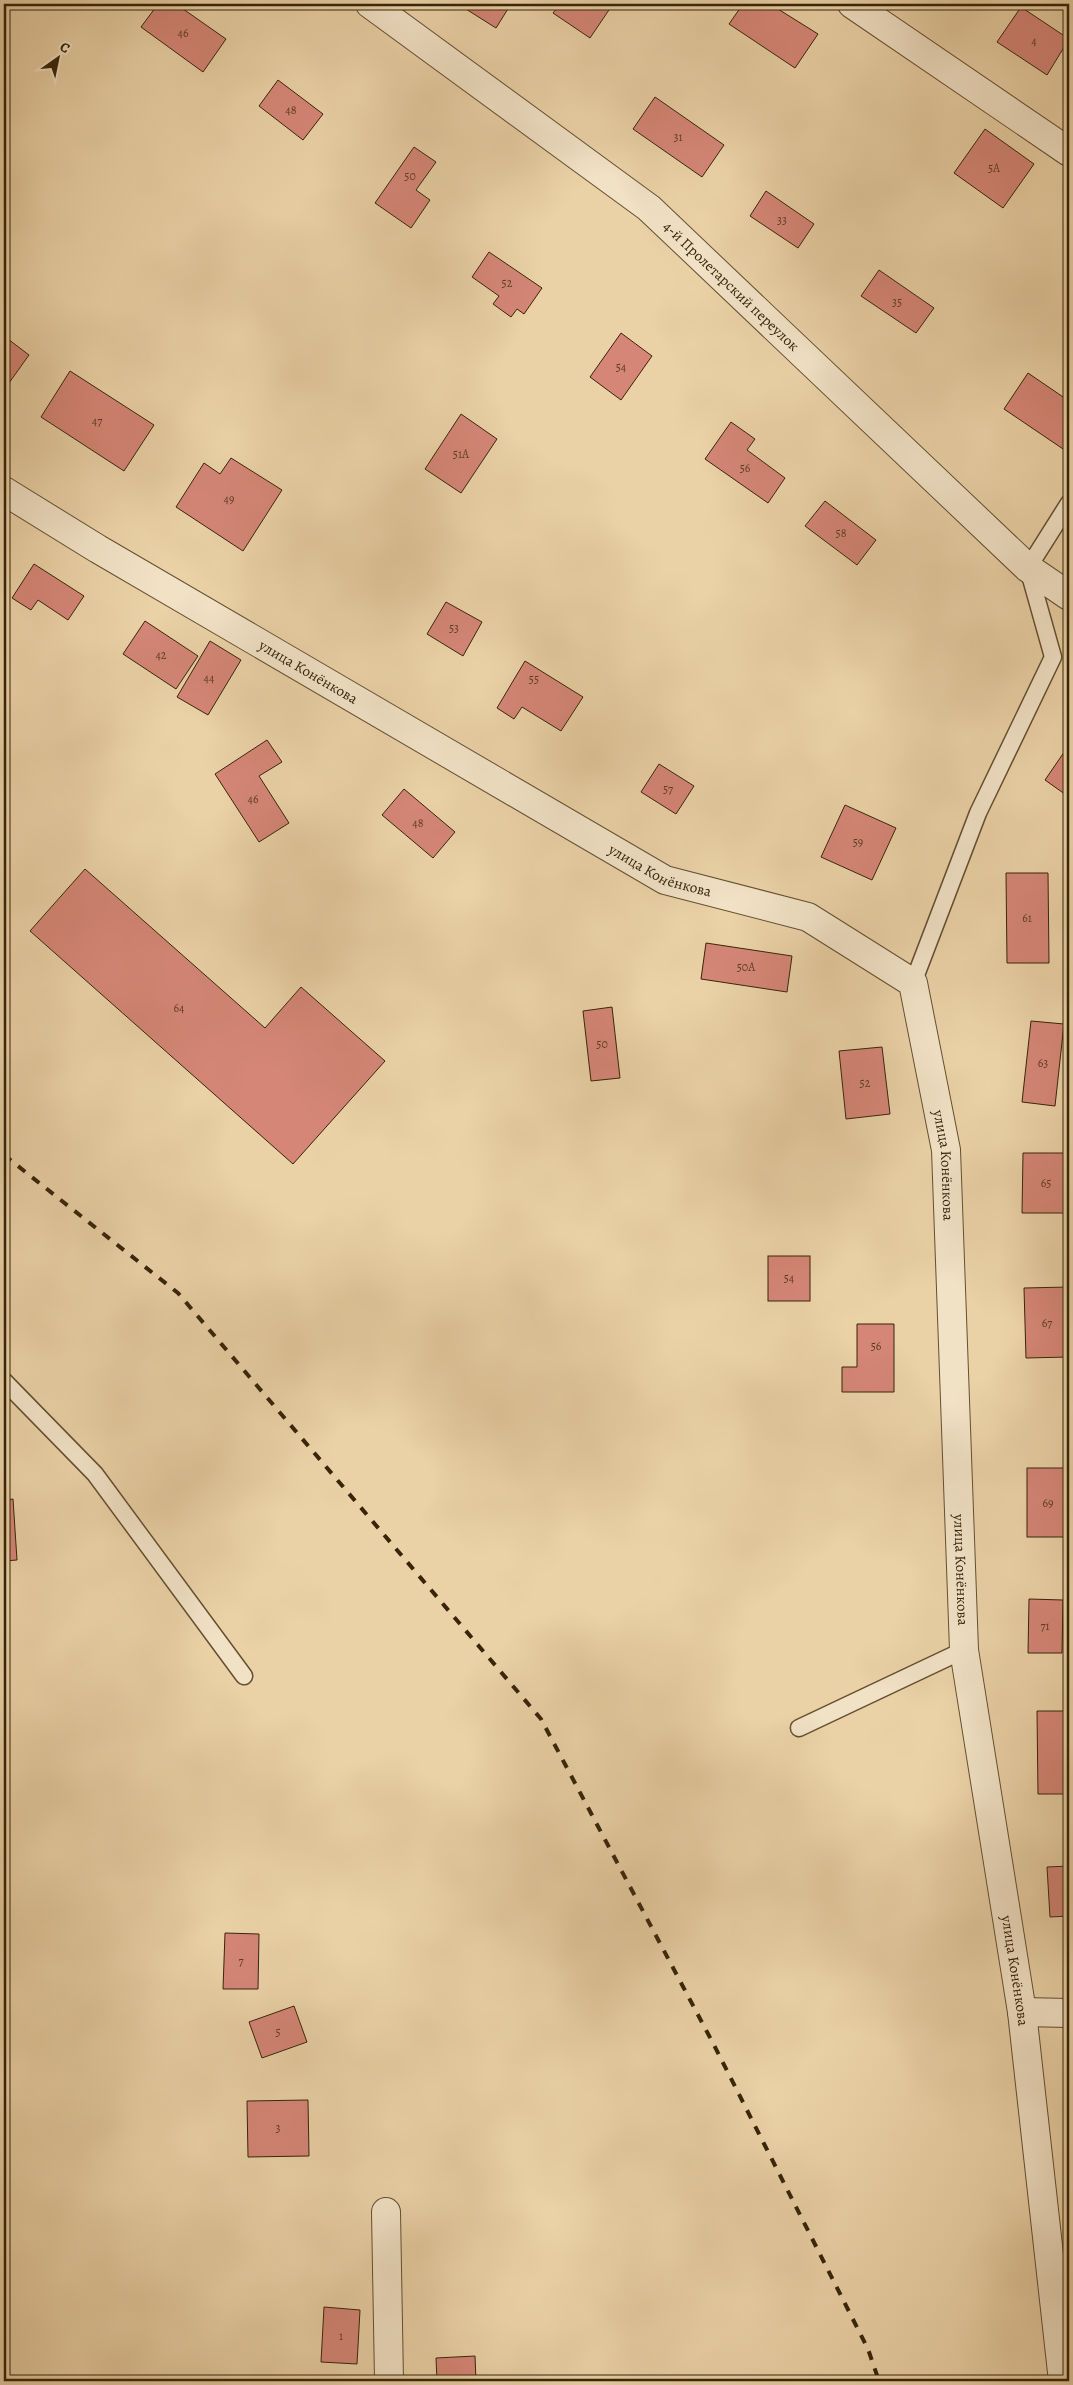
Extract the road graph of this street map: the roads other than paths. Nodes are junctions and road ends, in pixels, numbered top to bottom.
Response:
1 (370, 4) edge
2 (852, 4) edge
3 (1069, 152) edge
4 (4, 491) edge
5 (1069, 503) edge
6 (1028, 568) junction
7 (1069, 596) edge
8 (913, 982) junction
9 (4, 1381) edge
10 (964, 1650) junction
11 (244, 1676) dead end
12 (799, 1728) dead end
13 (1022, 2012) junction
14 (1069, 2012) edge
15 (386, 2212) dead end
16 (389, 2381) edge
17 (1063, 2381) edge

1 - 6 street, 4-й Пролетарский переулок
2 - 3 street
4 - 8 street, улица Конёнкова
5 - 6 lane
6 - 7 street, 4-й Пролетарский переулок
6 - 8 lane
8 - 10 street, улица Конёнкова
9 - 11 lane
10 - 12 lane
10 - 13 street, улица Конёнкова
13 - 14 street
13 - 17 street, улица Конёнкова
15 - 16 street

